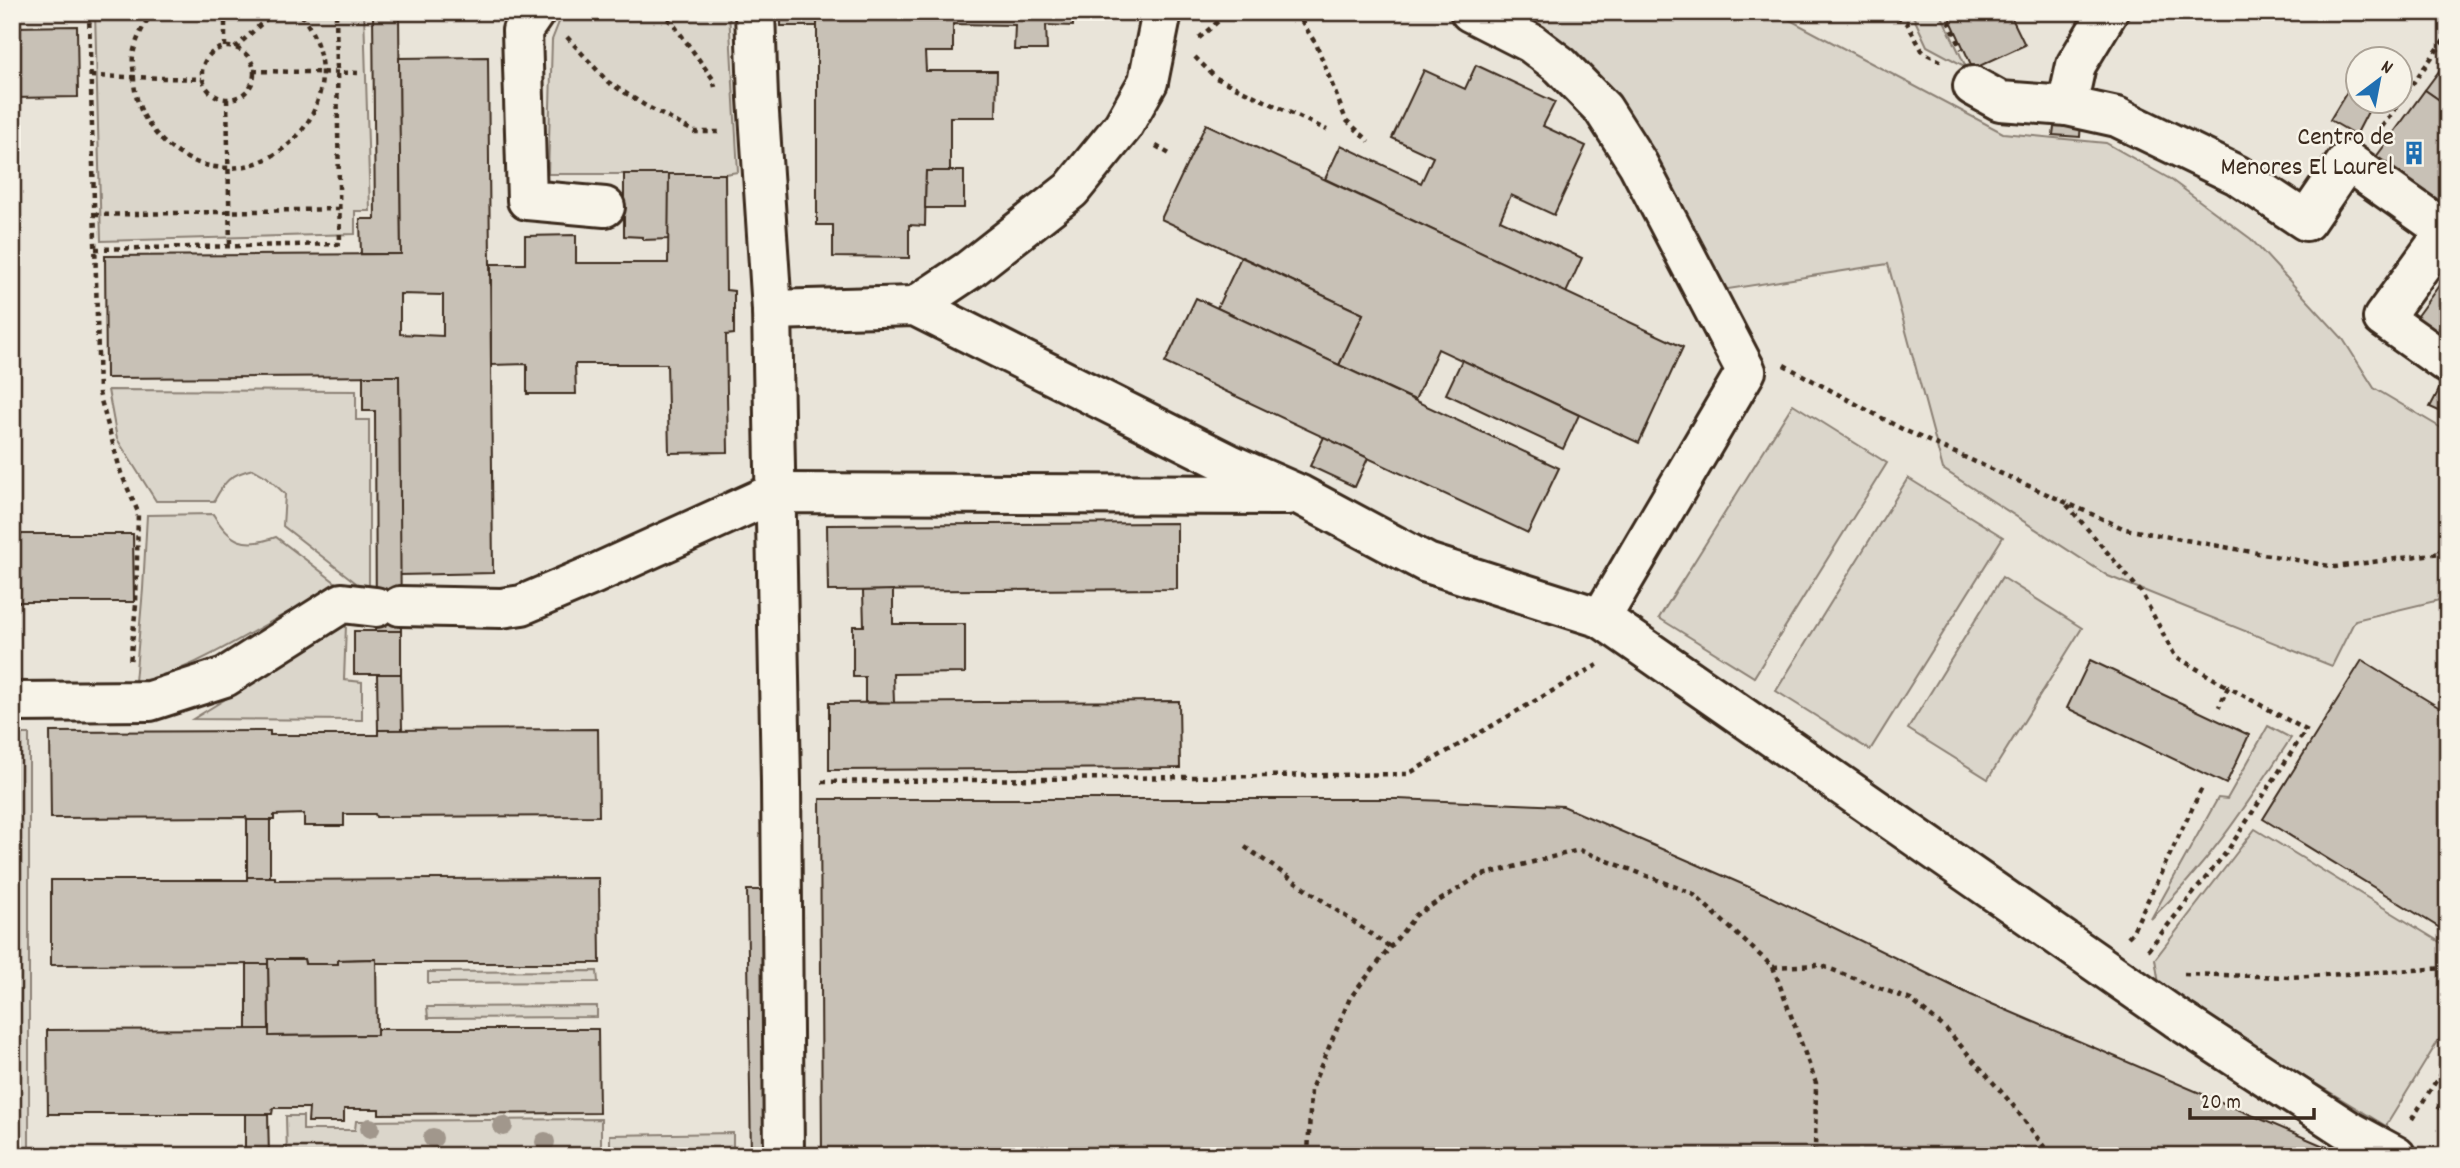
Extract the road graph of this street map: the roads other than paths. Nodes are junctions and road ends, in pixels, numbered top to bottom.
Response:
1 (755, 12) edge
2 (1469, 12) edge
3 (2108, 12) edge
4 (1161, 18) edge
5 (546, 20) edge
6 (1961, 68) road end
7 (2067, 106) junction
8 (605, 207) dead end
9 (915, 306) junction
10 (772, 310) junction
11 (2448, 364) edge
12 (774, 493) junction
13 (1300, 495) junction
14 (1601, 618) junction
15 (12, 702) edge
16 (2394, 1154) edge
17 (784, 1156) edge

1 - 10 lane
2 - 14 lane
3 - 7 lane
4 - 9 lane
5 - 8 lane
6 - 7 lane
7 - 11 lane
9 - 10 lane
9 - 13 lane
10 - 12 lane
12 - 13 lane
12 - 15 lane
12 - 17 lane
13 - 14 lane
14 - 16 lane

